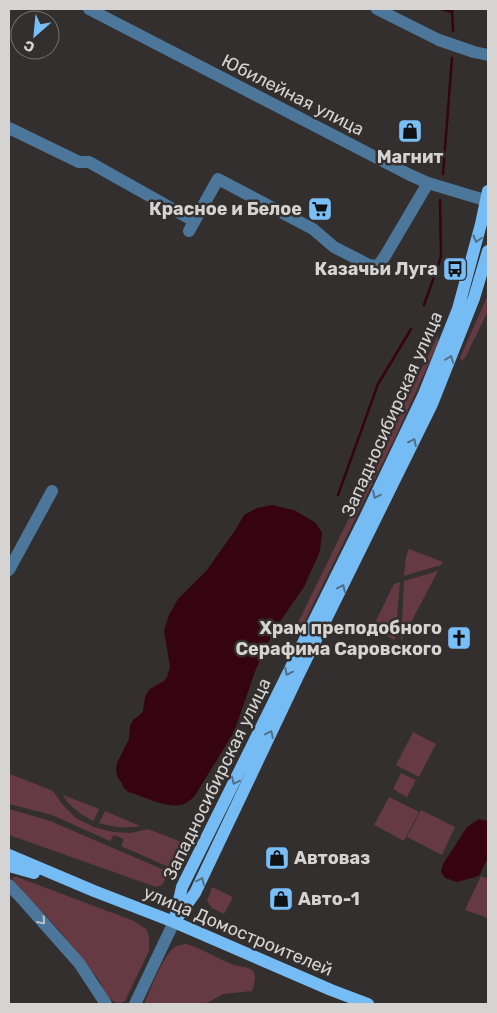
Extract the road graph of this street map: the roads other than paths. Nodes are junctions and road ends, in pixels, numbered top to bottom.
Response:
1 (89, 9) edge
2 (377, 9) edge
3 (488, 55) edge
4 (9, 128) edge
5 (428, 182) junction
6 (488, 198) edge
7 (488, 251) edge
8 (52, 492) dead end
9 (9, 570) edge
10 (9, 855) edge
11 (9, 866) edge
12 (9, 885) edge
13 (94, 891) junction
14 (174, 922) junction
15 (106, 1004) edge
16 (135, 1004) edge
17 (368, 1004) edge

1 - 5 street, Юбилейная улица
2 - 3 street
4 - 5 street
5 - 6 street, Юбилейная улица
6 -> 14 main road, Западносибирская улица
14 -> 7 main road, Западносибирская улица
8 - 9 street
10 - 13 main road, улица Домостроителей
11 - 13 main road, улица Домостроителей
12 -> 15 street
13 - 14 main road, улица Домостроителей
14 - 16 street
14 - 17 main road, улица Домостроителей

